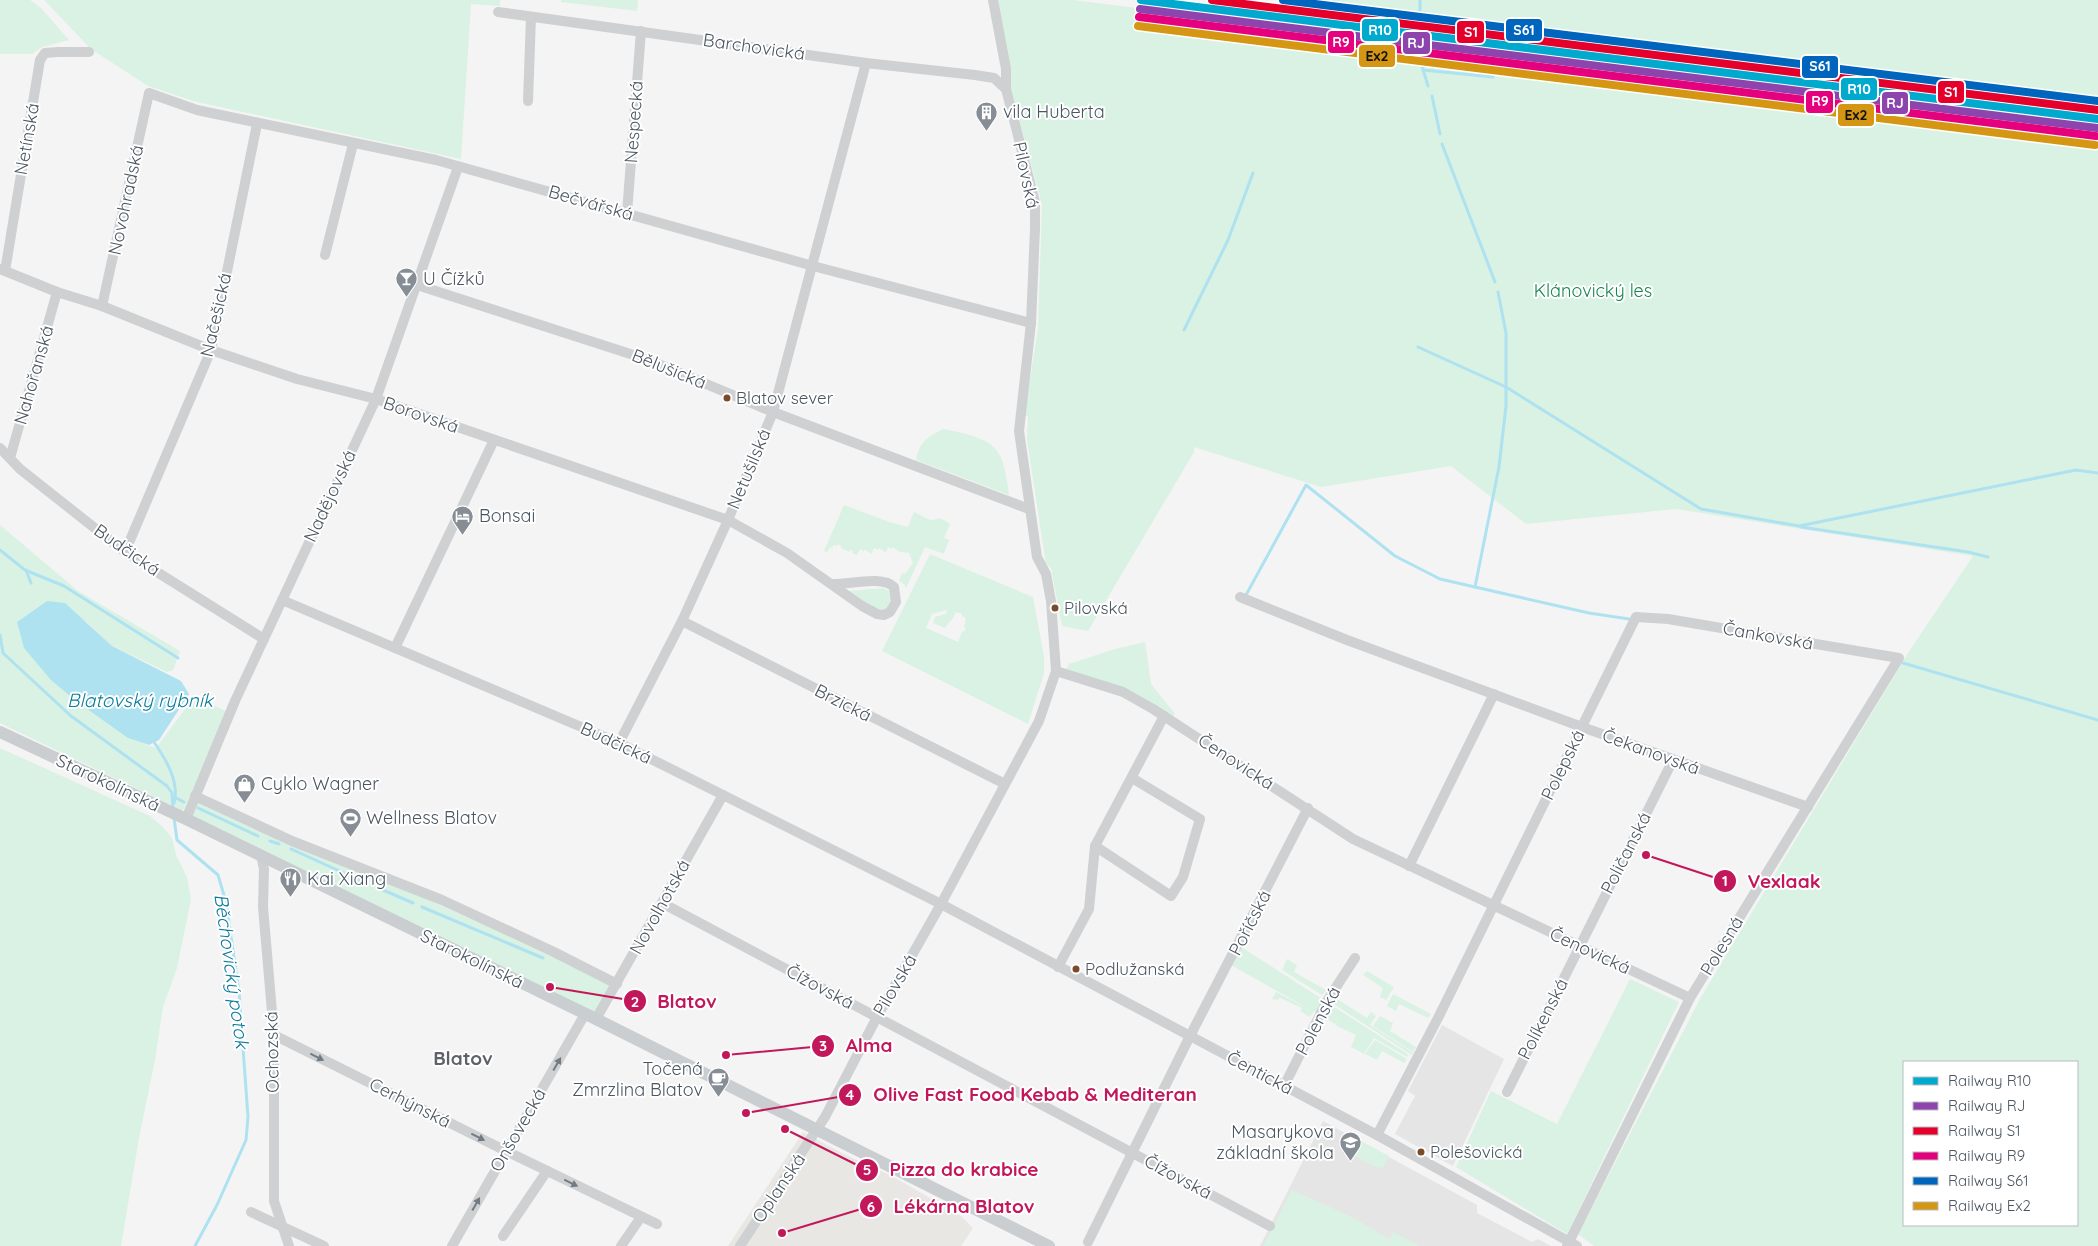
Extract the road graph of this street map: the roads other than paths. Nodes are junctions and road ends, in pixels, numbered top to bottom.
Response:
1 (993, 0) edge
2 (498, 12) dead end
3 (531, 17) junction
4 (641, 31) junction
5 (89, 52) dead end
6 (866, 63) junction
7 (1006, 89) junction
8 (149, 93) joint
9 (528, 100) dead end
10 (257, 124) junction
11 (353, 144) junction
12 (458, 166) junction
13 (627, 213) junction
14 (325, 255) dead end
15 (813, 266) junction
16 (2, 270) edge
17 (417, 284) junction
18 (57, 292) junction
19 (102, 306) junction
20 (1031, 323) junction
21 (211, 350) junction
22 (376, 400) junction
23 (773, 412) junction
24 (494, 440) junction
25 (0, 448) edge
26 (10, 458) junction
27 (1029, 509) junction
28 (728, 520) junction
29 (125, 552) junction
30 (831, 584) junction
31 (1240, 598) dead end
32 (282, 600) junction
33 (1634, 620) joint
34 (682, 621) junction
35 (264, 639) junction
36 (395, 648) junction
37 (1900, 658) joint
38 (1056, 671) junction
39 (1494, 694) junction
40 (1164, 716) junction
41 (1582, 727) junction
42 (0, 732) edge
43 (619, 743) junction
44 (1673, 760) junction
45 (1132, 778) junction
46 (1005, 784) junction
47 (723, 795) junction
48 (195, 796) junction
49 (1808, 807) junction
50 (1308, 808) junction
51 (186, 819) junction
52 (1095, 846) junction
53 (261, 856) junction
54 (1409, 866) junction
55 (662, 903) junction
56 (941, 904) junction
57 (1493, 906) junction
58 (1578, 946) junction
59 (1355, 958) dead end
60 (1058, 966) junction
61 (617, 984) junction
62 (1690, 998) junction
63 (591, 1016) junction
64 (877, 1017) junction
65 (274, 1035) junction
66 (1190, 1036) junction
67 (1284, 1086) junction
68 (1507, 1092) dead end
69 (818, 1129) junction
70 (1377, 1135) junction
71 (506, 1151) junction
72 (1132, 1153) junction
73 (547, 1171) junction
74 (251, 1212) dead end
75 (641, 1217) junction
76 (657, 1224) dead end
77 (1270, 1226) dead end
78 (282, 1227) junction
79 (503, 1236) dead end
80 (1088, 1242) dead end
81 (1571, 1245) edge
82 (289, 1246) edge
83 (324, 1246) edge
84 (452, 1246) edge
85 (621, 1246) edge
86 (740, 1246) edge
87 (1049, 1246) edge

1 - 7 street, Pilovská
2 - 3 street, Barchovická
3 - 4 street, Barchovická
3 - 9 street
4 - 6 street, Barchovická
4 - 13 street, Nespecká
5 - 16 street, Netínská
6 - 7 street, Barchovická
6 - 15 street, Netušilská
7 - 20 street, Pilovská
8 - 10 street, Bečvářská
8 - 19 street, Novohradská
10 - 11 street, Bečvářská
10 - 21 street, Načešická
11 - 12 street, Bečvářská
11 - 14 street
12 - 13 street, Bečvářská
12 - 17 street, Nadějovská
13 - 15 street, Bečvářská
15 - 20 street, Bečvářská
15 - 23 street, Netušilská
16 - 18 street, Borovská
17 - 22 street, Nadějovská
17 - 23 street, Bělušická
18 - 19 street, Borovská
18 - 26 street, Nahořanská
19 - 21 street, Borovská
20 - 27 street, Pilovská
21 - 22 street, Borovská
21 - 29 street, Načešická
22 - 24 street, Borovská
22 - 32 street, Nadějovská
23 - 27 street, Bělušická
23 - 28 street, Netušilská
24 - 28 street, Borovská
24 - 36 street
25 - 26 street, Budčická
26 - 29 street, Budčická
27 - 38 street, Pilovská
28 - 30 street, Borovská
28 - 34 street, Netušilská
29 - 35 street, Budčická
30 - 30 street, Borovská
31 - 39 street, Čekanovská
32 - 35 street, Nadějovská
32 - 36 street, Budčická
33 - 37 street, Čankovská
33 - 41 street, Polepská
34 - 43 street, Netušilská
34 - 46 street, Brzická
35 - 48 street, Nadějovská
36 - 43 street, Budčická
37 - 49 street, Polesná
38 - 40 street, Čenovická
38 - 46 street, Pilovská
39 - 41 street, Čekanovská
39 - 54 street
40 - 45 street
40 - 50 street, Čenovická
41 - 44 street, Čekanovská
41 - 57 street, Polepská
42 - 51 main road, Starokolínská
43 - 47 street, Budčická
44 - 49 street, Čekanovská
44 - 58 street, Poličanská
45 - 52 street
45 - 52 street
46 - 56 street, Pilovská
47 - 55 street, Novolhotská
47 - 56 street, Budčická
48 - 51 street, Nadějovská
48 - 61 street
49 - 62 street, Polesná
50 - 54 street, Čenovická
50 - 66 street, Poříčská
51 - 53 main road, Starokolínská
52 - 60 street
53 - 63 main road, Starokolínská
53 - 65 street, Ochozská
54 - 57 street, Čenovická
55 - 61 street, Novolhotská
55 - 64 street, Čížovská
56 - 60 street, Čentická
56 - 64 street, Pilovská
57 - 58 street, Čenovická
57 - 70 street
58 - 62 street, Čenovická
58 - 68 street, Políkenská
59 - 67 street, Polenská
60 - 66 street, Čentická
61 - 63 street, Novolhotská
62 - 81 street, Polesná
63 - 69 main road, Starokolínská
71 -> 63 street, Onšovecká
64 - 69 street, Pilovská
64 - 72 street, Čížovská
65 -> 71 street, Cerhýnská
65 - 78 street, Ochozská
66 - 67 street, Čentická
66 - 72 street, Poříčská
67 - 70 street, Čentická
69 - 86 street, Oplanská
69 - 87 main road, Starokolínská
70 - 81 street, Čentická
71 - 73 street, Cerhýnská
84 -> 71 street, Onšovecká
72 - 77 street, Čížovská
72 - 80 street, Poříčská
73 -> 75 street, Cerhýnská
73 - 79 street
74 - 78 street
75 - 76 street, Cerhýnská
75 - 85 street
78 - 82 street, Ochozská
78 - 83 street

